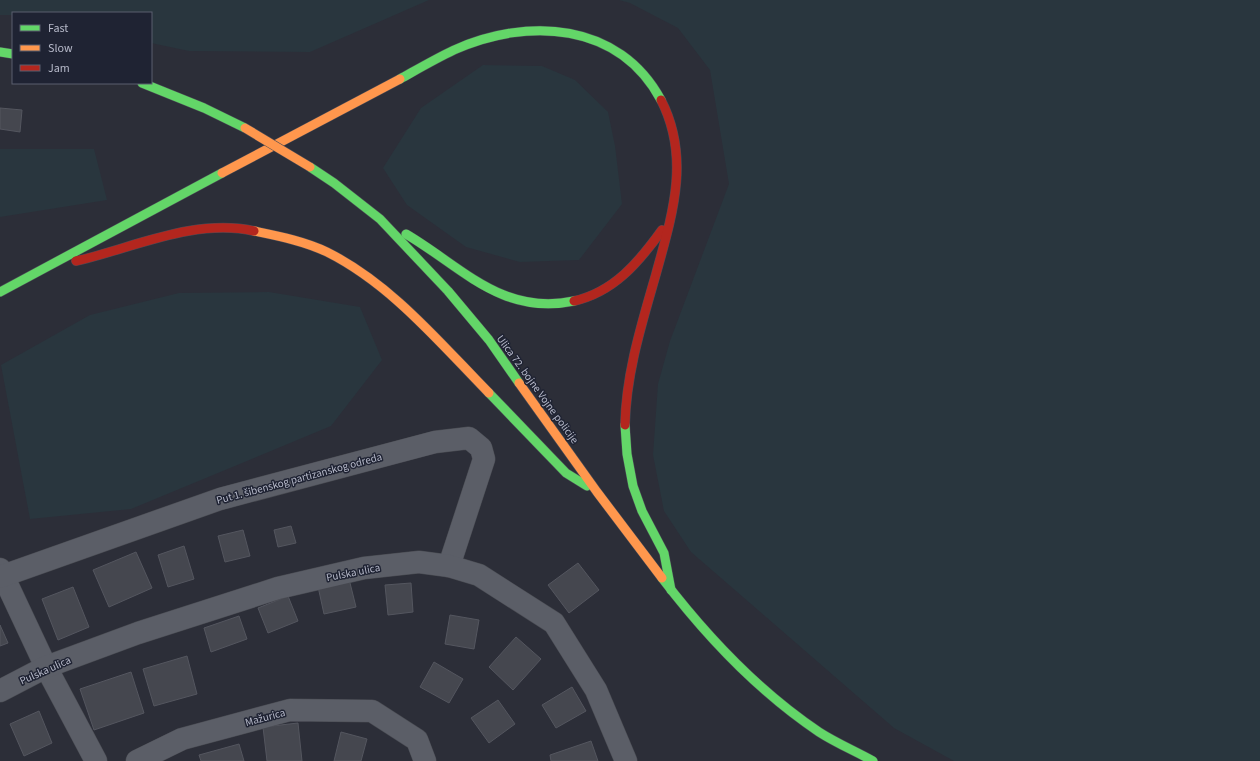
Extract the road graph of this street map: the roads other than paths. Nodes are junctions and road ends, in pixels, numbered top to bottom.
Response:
1 (0, 52) edge
2 (12, 54) edge
3 (144, 84) edge
4 (672, 214) junction
5 (380, 219) junction
6 (46, 268) junction
7 (0, 292) edge
8 (597, 492) junction
9 (449, 566) junction
10 (1, 574) edge
11 (671, 590) junction
12 (46, 667) junction
13 (0, 691) edge
14 (96, 761) edge
15 (137, 761) edge
16 (425, 761) edge
17 (626, 761) edge
18 (873, 761) edge

1 - 2 main road
3 - 5 main road, Ulica 72. bojne Vojne policije, bridge
4 - 5 main road
4 - 6 main road
4 - 11 main road
5 - 8 main road, Ulica 72. bojne Vojne policije
6 - 7 main road
6 - 8 main road
8 - 11 main road, Ulica 72. bojne Vojne policije
9 - 10 street, Put 1. šibenskog partizanskog odreda
9 - 12 street, Pulska ulica
9 - 17 street, Pulska ulica
10 - 12 street
11 - 18 main road, Ulica 72. bojne Vojne policije
12 - 13 street, Pulska ulica
12 - 14 street
15 - 16 street, Mažurica

